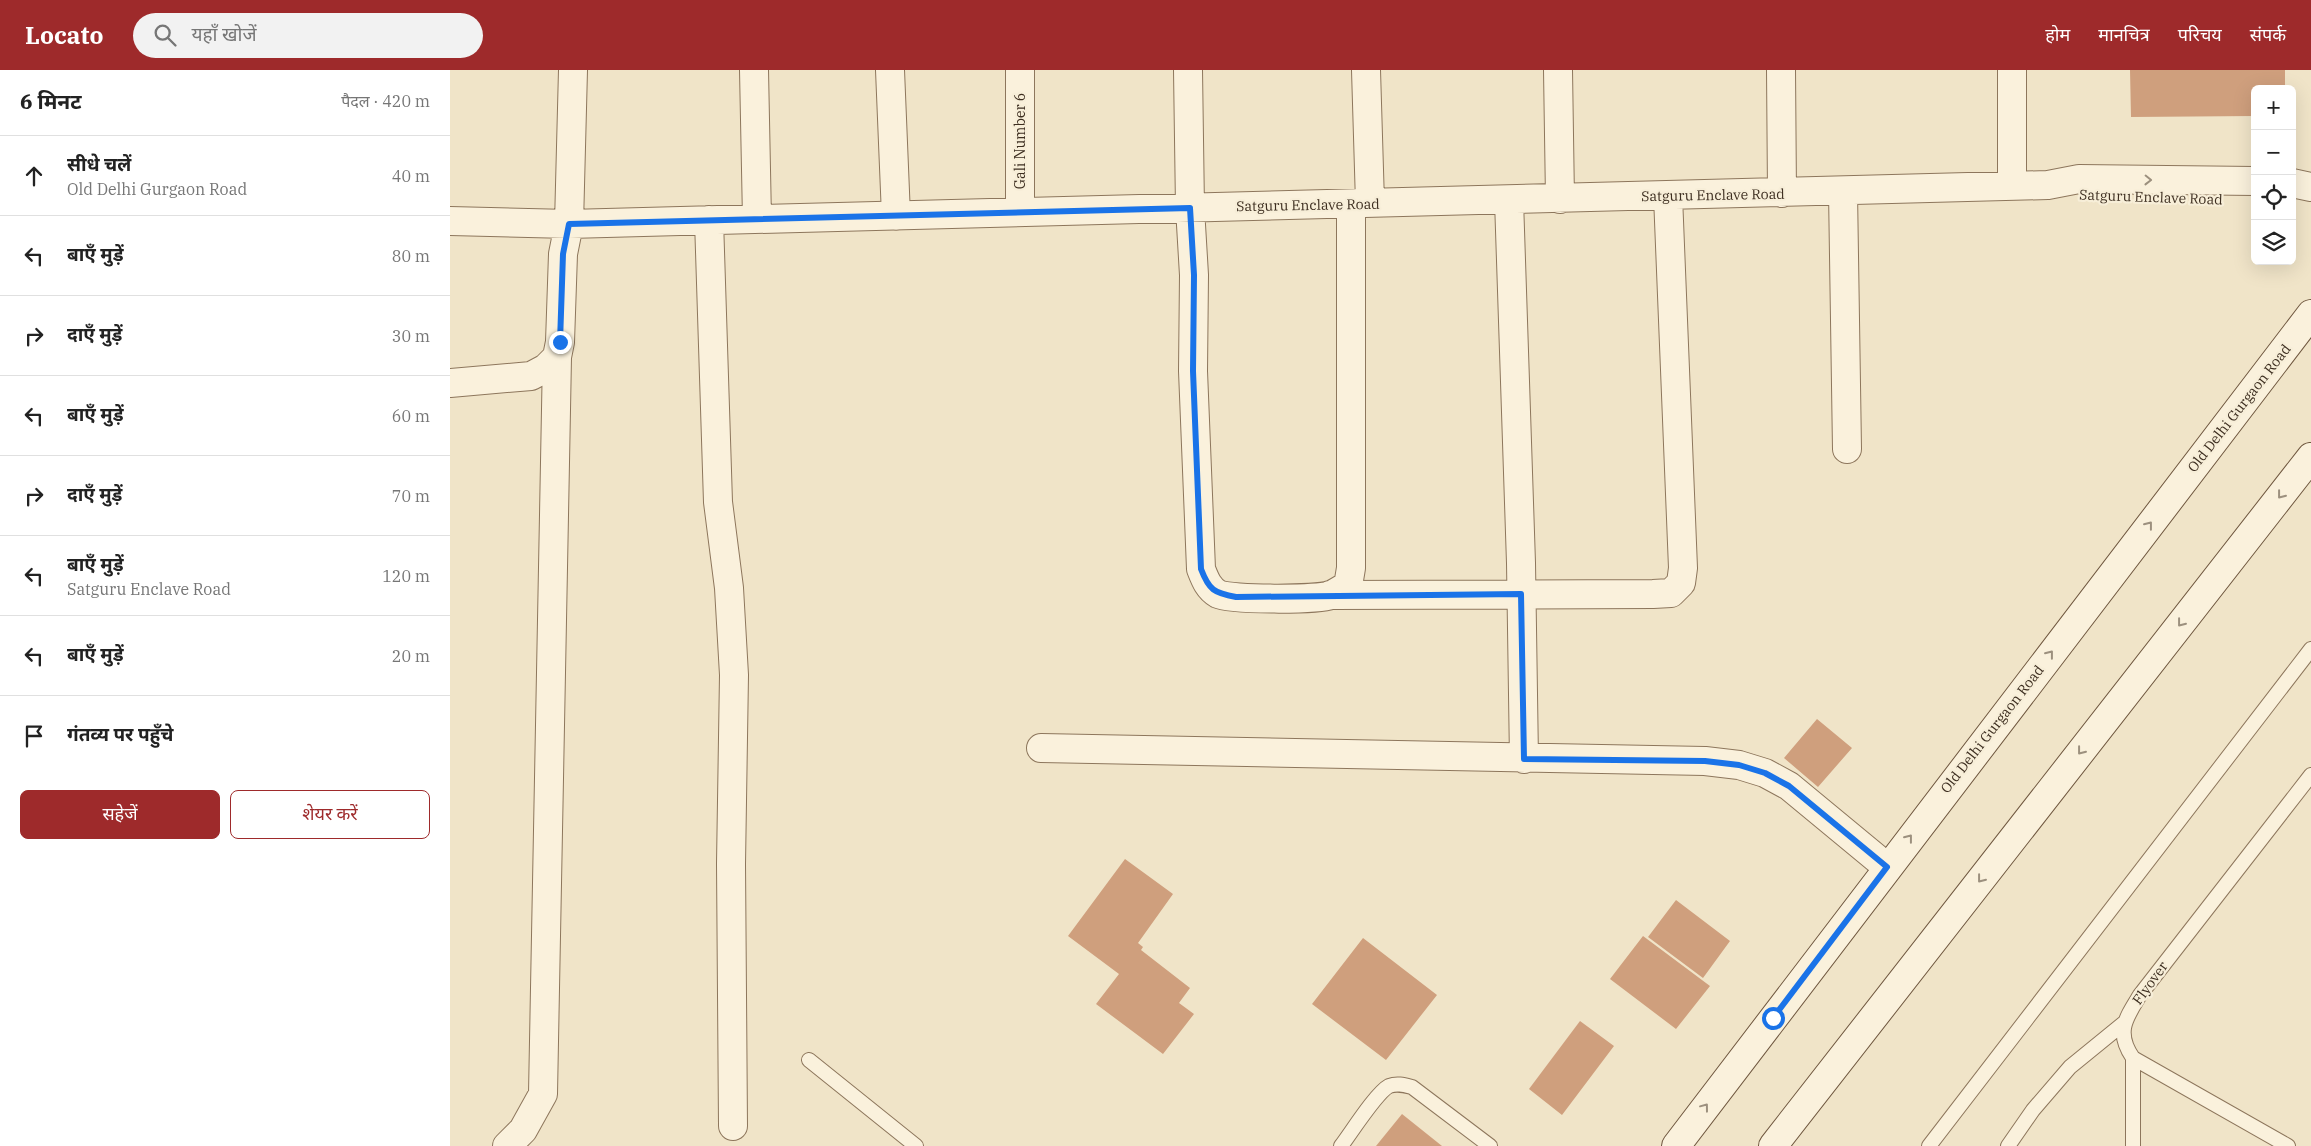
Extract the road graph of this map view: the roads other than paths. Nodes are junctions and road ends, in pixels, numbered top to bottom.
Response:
1 (573, 70) edge
2 (754, 70) edge
3 (890, 70) edge
4 (1020, 70) edge
5 (1188, 70) edge
6 (1366, 70) edge
7 (1558, 70) edge
8 (1781, 70) edge
9 (2012, 70) edge
10 (2251, 181) edge
11 (2296, 184) edge
12 (2012, 186) junction
13 (2048, 186) junction
14 (2311, 187) edge
15 (1843, 191) junction
16 (1782, 193) junction
17 (1668, 196) junction
18 (1560, 198) junction
19 (1509, 200) junction
20 (2251, 200) edge
21 (2296, 202) edge
22 (1361, 203) junction
23 (2311, 204) edge
24 (1190, 208) junction
25 (1020, 212) junction
26 (896, 216) junction
27 (757, 219) junction
28 (709, 220) junction
29 (450, 221) edge
30 (569, 224) junction
31 (2311, 314) edge
32 (557, 357) junction
33 (450, 383) edge
34 (1848, 449) dead end
35 (2311, 457) edge
36 (1521, 594) junction
37 (1330, 595) junction
38 (2311, 649) edge
39 (1041, 748) dead end
40 (1524, 759) junction
41 (2311, 775) edge
42 (1887, 867) junction
43 (2124, 1023) junction
44 (2133, 1058) junction
45 (809, 1060) dead end
46 (733, 1126) dead end
47 (508, 1146) edge
48 (916, 1146) edge
49 (1341, 1146) edge
50 (1490, 1146) edge
51 (1676, 1146) edge
52 (1772, 1146) edge
53 (1929, 1146) edge
54 (2008, 1146) edge
55 (2133, 1146) edge
56 (2288, 1146) edge

1 - 30 street
2 - 27 street
3 - 26 street
4 - 25 street, Gali Number 6
5 - 24 street
6 - 22 street
7 - 18 street
8 - 16 street
9 - 12 street
13 -> 10 street, Satguru Enclave Road
11 - 14 street
12 - 13 street, Satguru Enclave Road
12 - 15 street, Satguru Enclave Road
13 - 20 street, Satguru Enclave Road
15 - 16 street, Satguru Enclave Road
15 - 34 street
16 - 17 street, Satguru Enclave Road
17 - 18 street, Satguru Enclave Road
17 - 36 street
18 - 19 street, Satguru Enclave Road
19 - 22 street, Satguru Enclave Road
19 - 36 street
21 - 23 street
22 - 24 street, Satguru Enclave Road
22 - 37 street
24 - 25 street, Satguru Enclave Road
24 - 37 street
25 - 26 street, Satguru Enclave Road
26 - 27 street, Satguru Enclave Road
27 - 28 street, Satguru Enclave Road
28 - 30 street, Satguru Enclave Road
28 - 46 street
29 - 30 street, Satguru Enclave Road
30 - 32 street
42 -> 31 street, Old Delhi Gurgaon Road
32 - 33 street
32 - 47 street
35 -> 52 street
36 - 37 street
36 - 40 street
38 - 53 lane
39 - 40 street
40 - 42 street
41 - 43 lane, Flyover
51 -> 42 street, Old Delhi Gurgaon Road
43 - 44 lane
43 - 54 lane
44 - 55 lane
44 - 56 lane
45 - 48 lane
49 - 50 lane

